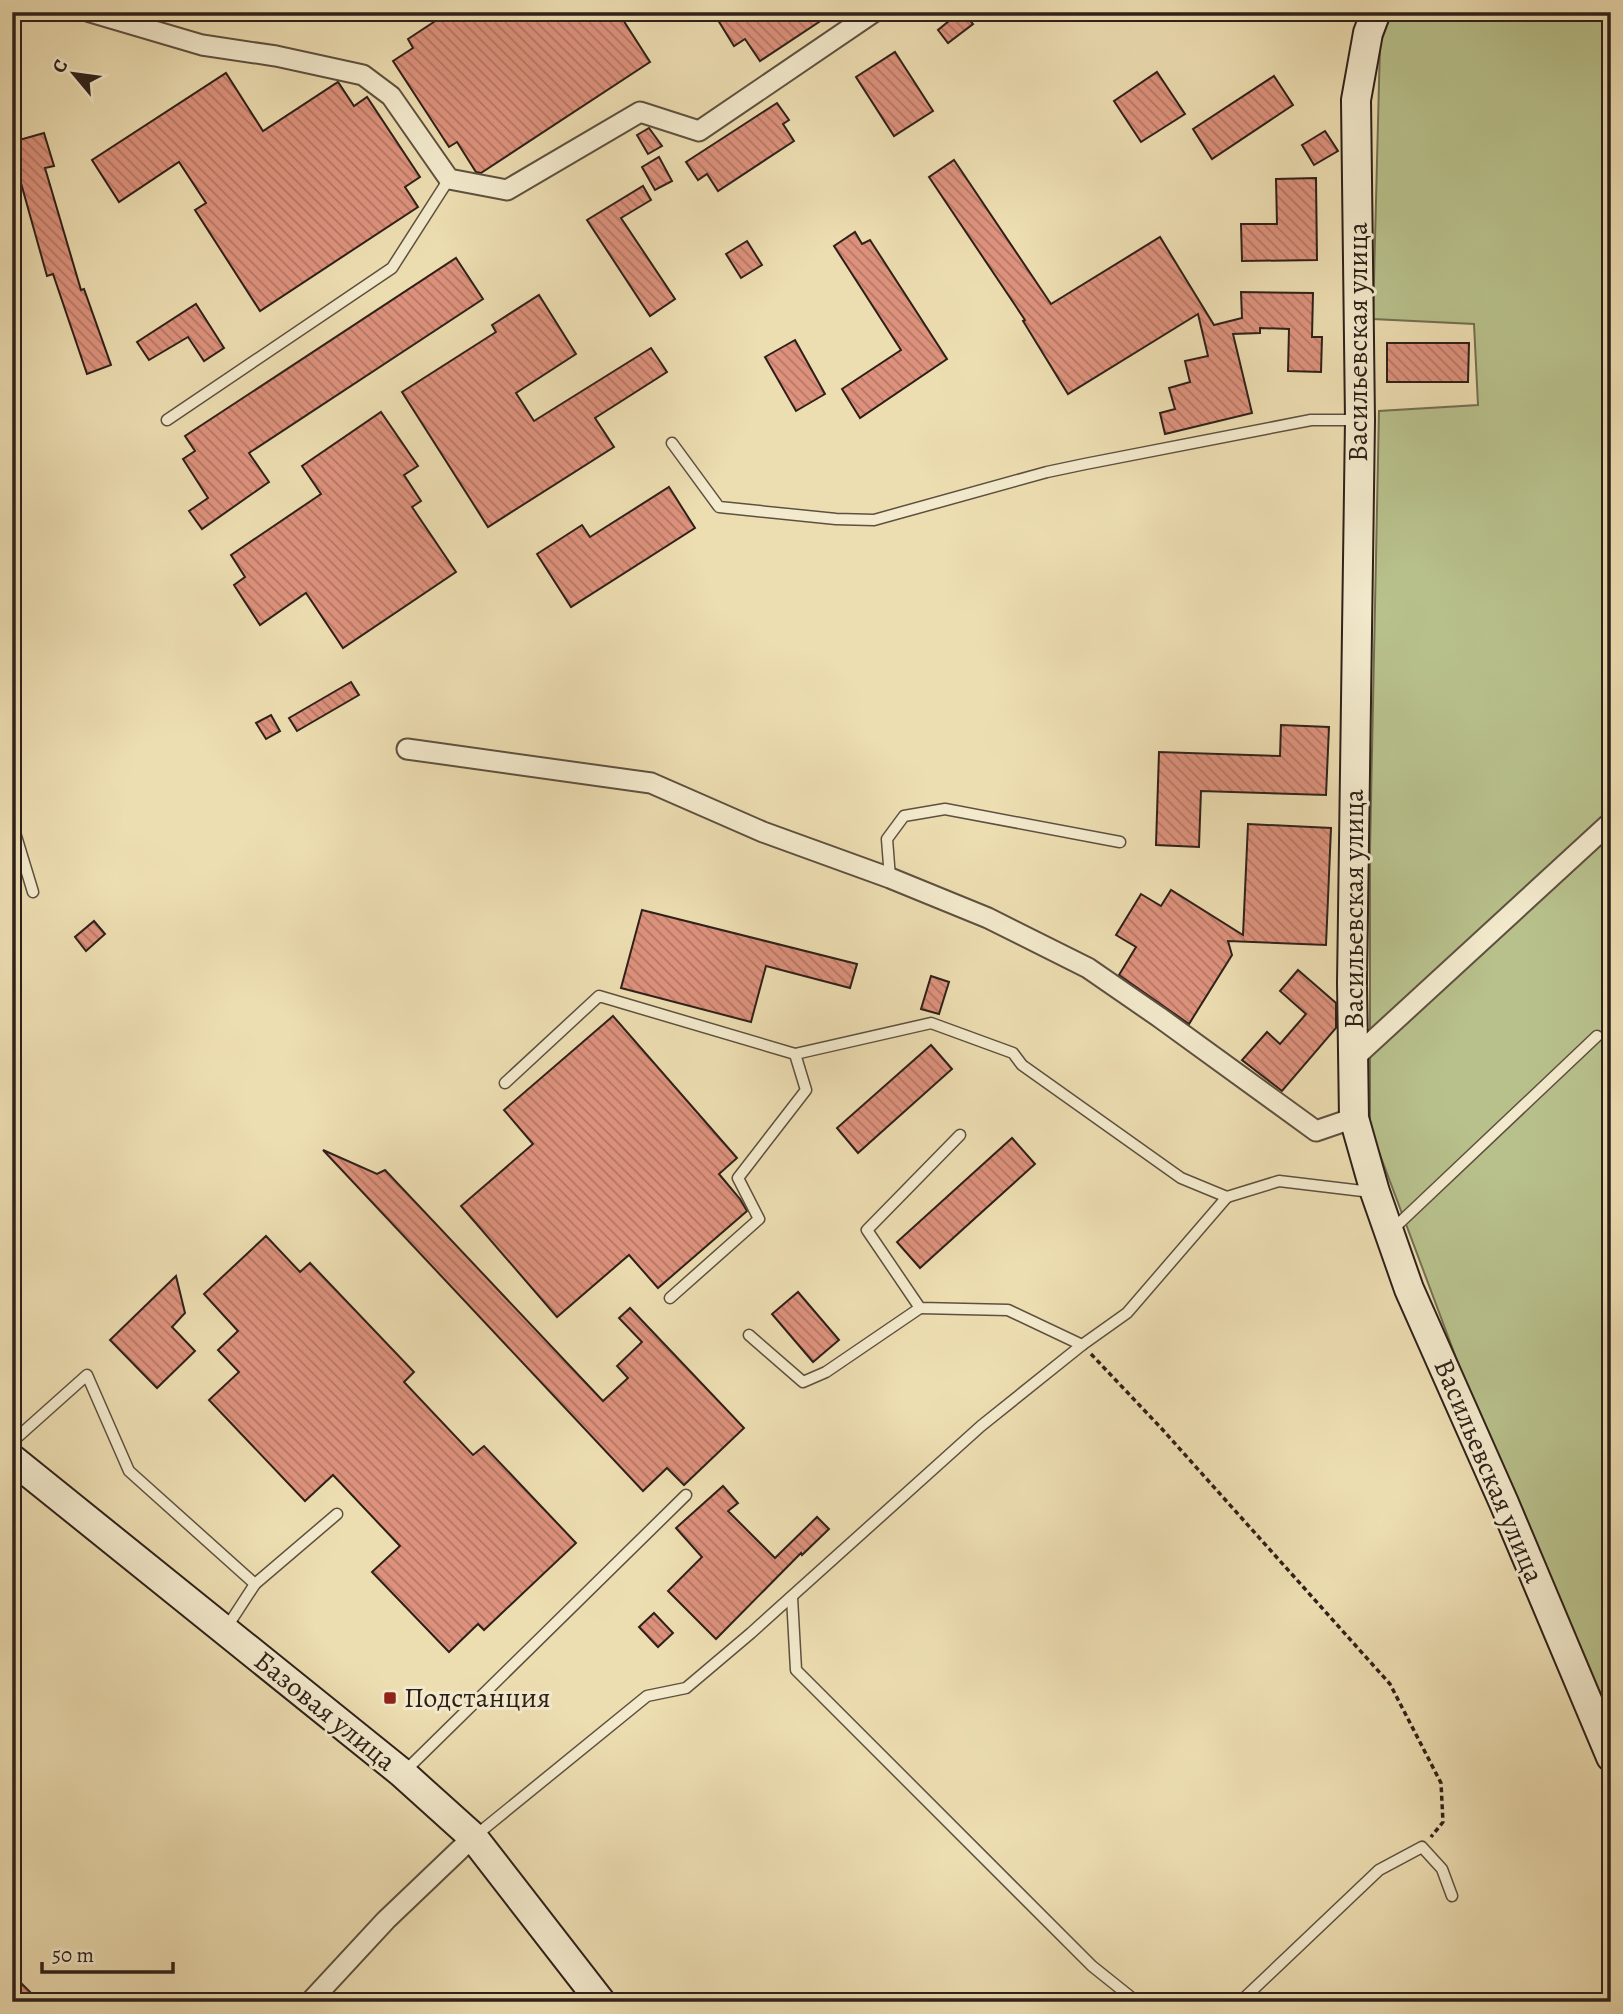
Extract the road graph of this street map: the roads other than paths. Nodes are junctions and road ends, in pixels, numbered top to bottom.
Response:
1 (90, 12) edge
2 (874, 12) edge
3 (1376, 12) edge
4 (449, 179) junction
5 (167, 420) dead end
6 (1360, 420) junction
7 (672, 443) dead end
8 (407, 749) dead end
9 (1611, 822) edge
10 (12, 823) edge
11 (1120, 842) dead end
12 (890, 878) junction
13 (33, 891) dead end
14 (1597, 1036) dead end
15 (795, 1054) junction
16 (1353, 1059) junction
17 (505, 1083) dead end
18 (1354, 1118) junction
19 (960, 1135) dead end
20 (1375, 1192) junction
21 (1227, 1198) junction
22 (1390, 1233) junction
23 (670, 1298) dead end
24 (920, 1308) junction
25 (748, 1335) dead end
26 (1082, 1345) junction
27 (12, 1442) edge
28 (12, 1458) edge
29 (686, 1495) dead end
30 (337, 1514) dead end
31 (255, 1584) junction
32 (792, 1597) junction
33 (225, 1630) junction
34 (1611, 1757) edge
35 (402, 1773) junction
36 (474, 1837) junction
37 (1452, 1896) dead end
38 (310, 2002) edge
39 (601, 2002) edge
40 (1138, 2002) edge
41 (1240, 2002) edge

1 - 4 street
2 - 4 street
3 - 6 street, Васильевская улица
4 - 5 lane
6 - 7 lane
6 - 16 street, Васильевская улица
8 - 12 street
9 - 16 street
10 - 13 lane
11 - 12 lane
12 - 18 street
14 - 22 lane
15 - 17 lane
15 - 21 lane
15 - 23 lane
16 - 18 street, Васильевская улица
18 - 20 street, Васильевская улица
19 - 24 lane
20 - 21 lane
20 - 22 street, Васильевская улица
21 - 26 lane
22 - 34 street, Васильевская улица
24 - 25 lane
24 - 26 lane
26 - 32 lane
27 - 31 lane
28 - 33 street, Базовая улица
29 - 35 lane
30 - 31 lane
31 - 33 lane
32 - 36 lane
32 - 40 lane
33 - 35 street, Базовая улица
35 - 36 street, Базовая улица
36 - 38 street
36 - 39 street, Базовая улица
37 - 41 lane

